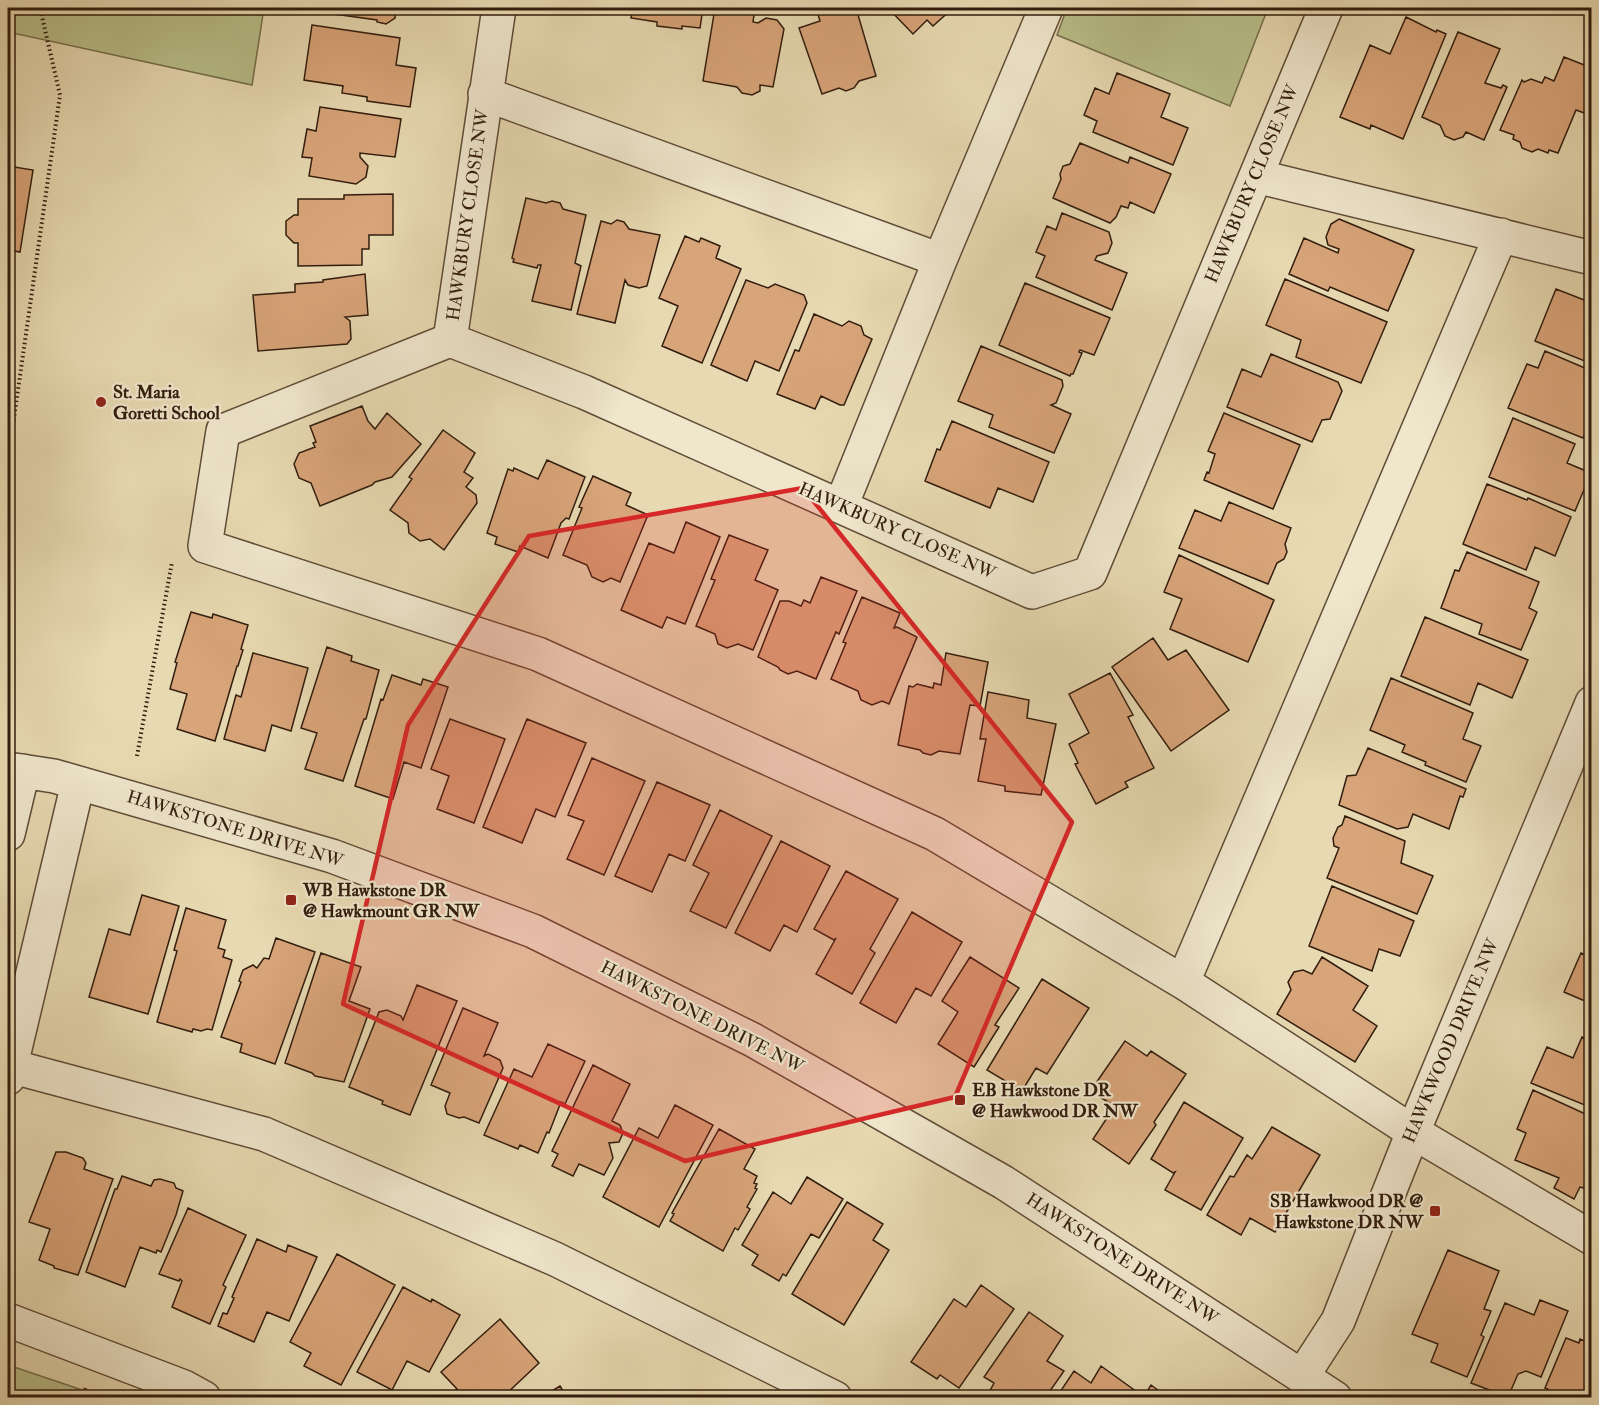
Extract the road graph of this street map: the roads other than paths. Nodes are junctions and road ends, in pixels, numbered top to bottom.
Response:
1 (499, 8) edge
2 (1046, 8) edge
3 (1326, 8) edge
4 (485, 94) junction
5 (1256, 176) junction
6 (1501, 235) junction
7 (1592, 258) edge
8 (940, 260) junction
9 (450, 340) junction
10 (841, 506) junction
11 (1592, 703) edge
12 (15, 770) edge
13 (78, 783) junction
14 (8, 834) edge
15 (1183, 982) junction
16 (9, 1072) edge
17 (1413, 1132) junction
18 (1592, 1238) edge
19 (8, 1320) edge
20 (1303, 1376) junction
21 (831, 1397) edge
22 (204, 1398) edge
23 (1335, 1398) edge

1 - 4 street, HAWKBURY CLOSE NW
2 - 8 street
3 - 5 street, HAWKBURY CLOSE NW
4 - 8 street
4 - 9 street, HAWKBURY CLOSE NW
5 - 6 street
5 - 10 street, HAWKBURY CLOSE NW
6 - 7 street
6 - 15 street
8 - 10 street
9 - 10 street, HAWKBURY CLOSE NW
9 - 15 street
11 - 17 street, HAWKWOOD DRIVE NW
12 - 13 street, HAWKSTONE DRIVE NW
12 - 14 street
13 - 16 street
13 - 20 street, HAWKSTONE DRIVE NW
15 - 17 street
16 - 21 street
17 - 18 street
17 - 20 street, HAWKWOOD DRIVE NW
19 - 22 street
20 - 23 street, HAWKSTONE DRIVE NW

